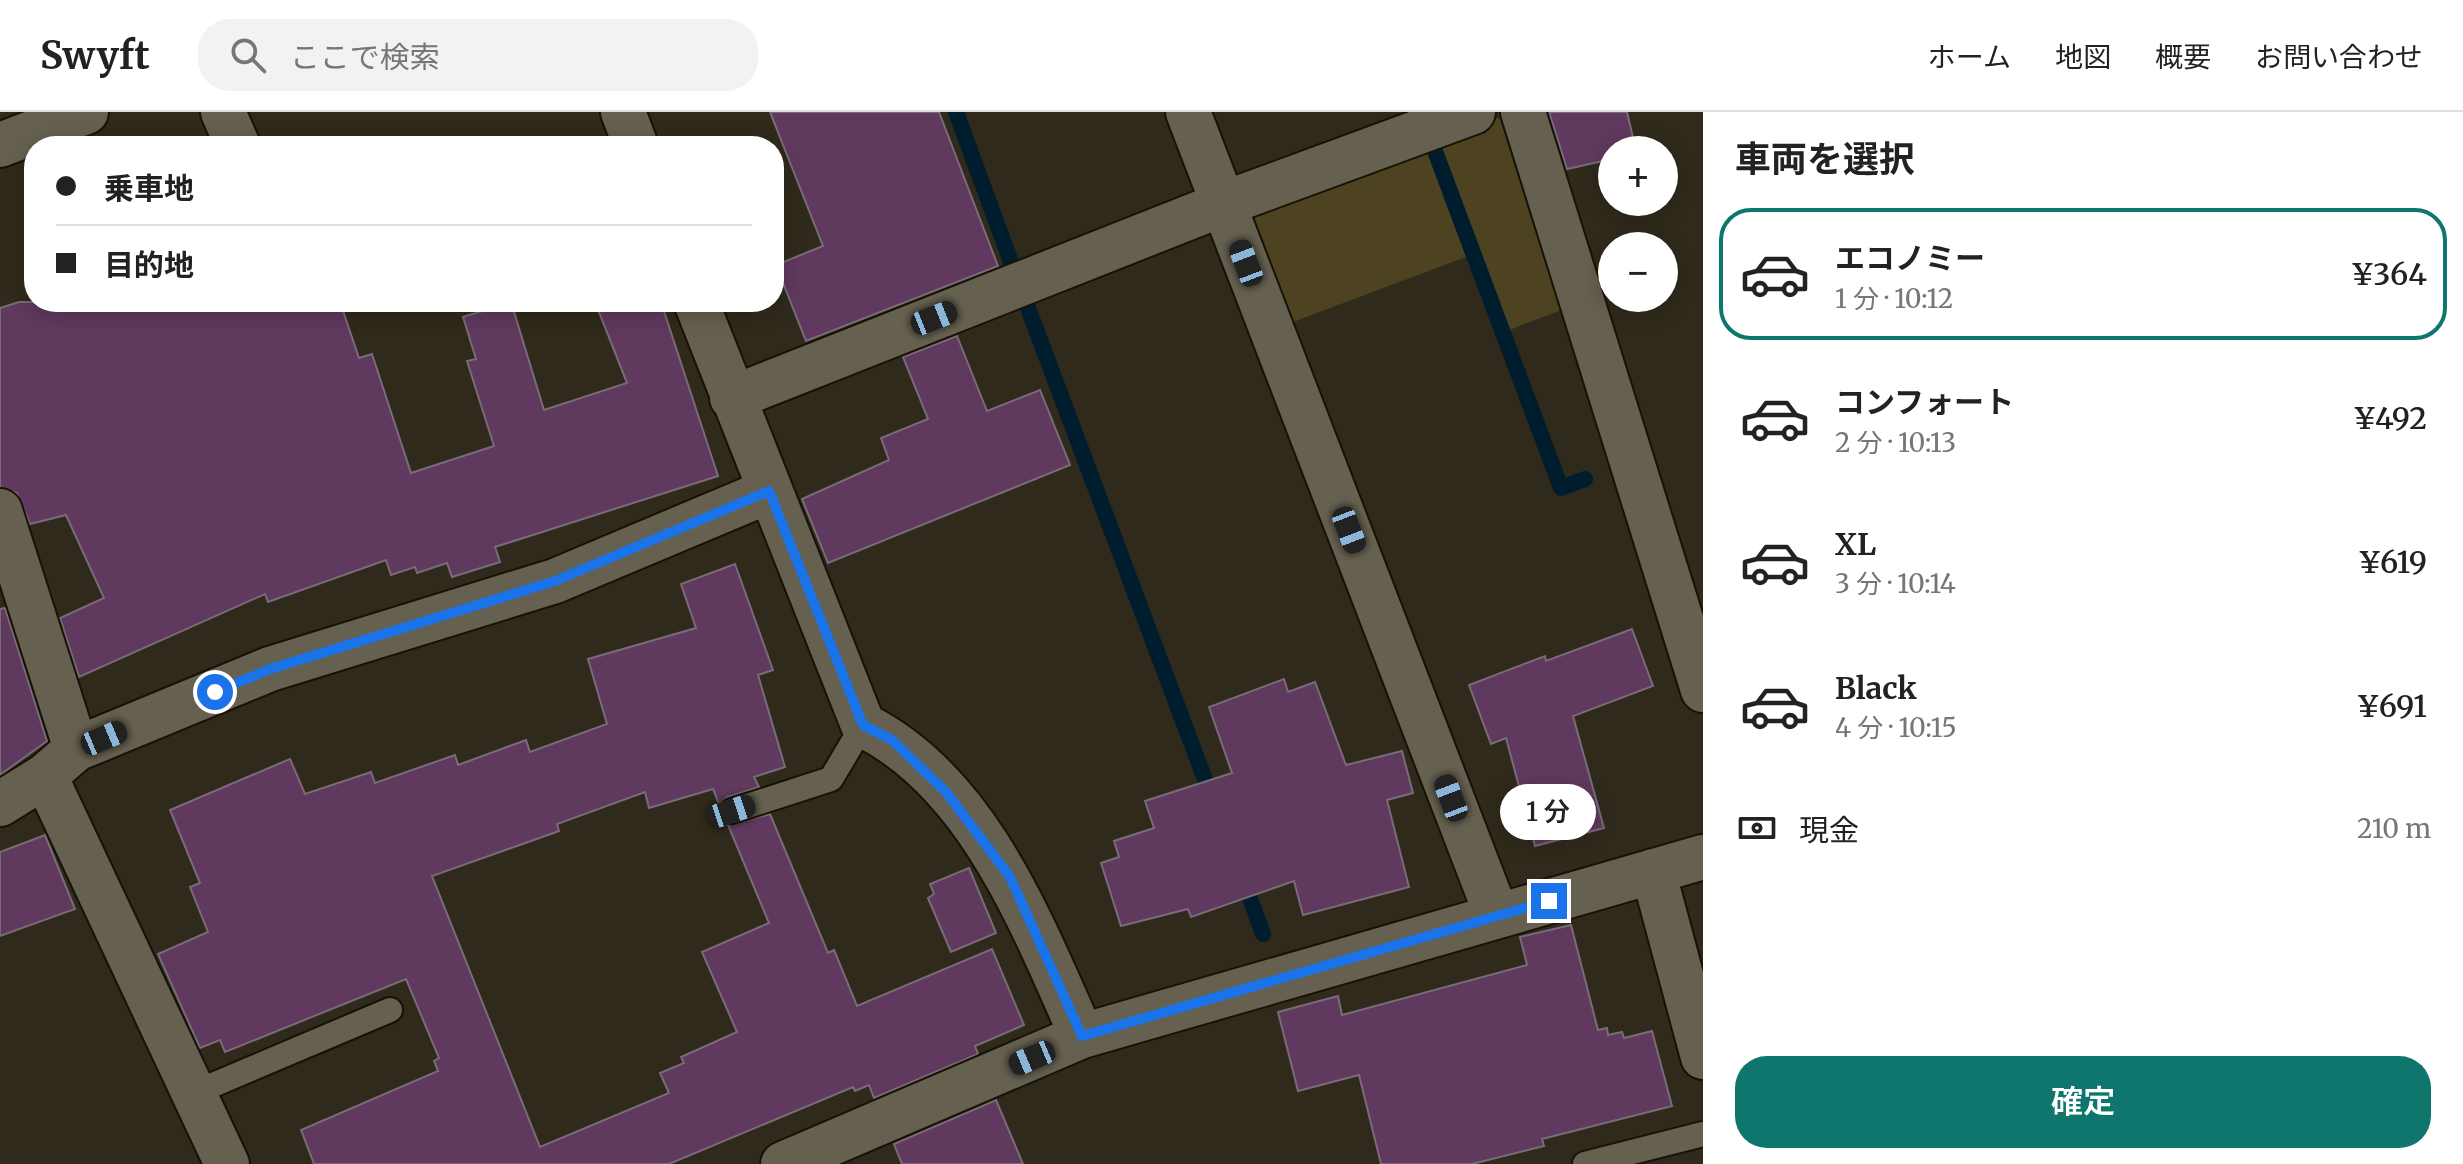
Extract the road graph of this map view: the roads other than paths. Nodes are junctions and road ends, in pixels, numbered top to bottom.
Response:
1 (86, 112) edge
2 (223, 112) edge
3 (623, 112) edge
4 (1188, 112) edge
5 (1473, 112) edge
6 (1523, 112) edge
7 (234, 136) edge
8 (632, 136) edge
9 (0, 145) edge
10 (1223, 204) junction
11 (700, 312) edge
12 (732, 398) junction
13 (769, 491) junction
14 (0, 511) edge
15 (1703, 690) edge
16 (863, 725) junction
17 (61, 762) junction
18 (0, 804) edge
19 (732, 811) dead end
20 (1703, 857) edge
21 (1653, 871) junction
22 (1497, 916) junction
23 (390, 1010) dead end
24 (1082, 1036) junction
25 (1703, 1057) edge
26 (194, 1093) junction
27 (1703, 1134) edge
28 (827, 1155) edge
29 (227, 1164) edge
30 (783, 1164) edge
31 (1585, 1164) edge

1 - 9 street
2 - 7 street
3 - 8 street
4 - 10 street
5 - 10 street
6 - 15 street
10 - 12 street
10 - 22 street
11 - 12 street
12 - 13 street
13 - 16 street
13 - 17 street
14 - 17 street
16 - 19 lane
16 - 24 street
17 - 18 street
17 - 26 street
20 - 21 street
21 - 22 street
21 - 25 street
22 - 24 street
23 - 26 lane
24 - 28 street
26 - 29 street
27 - 31 lane
28 - 30 street

